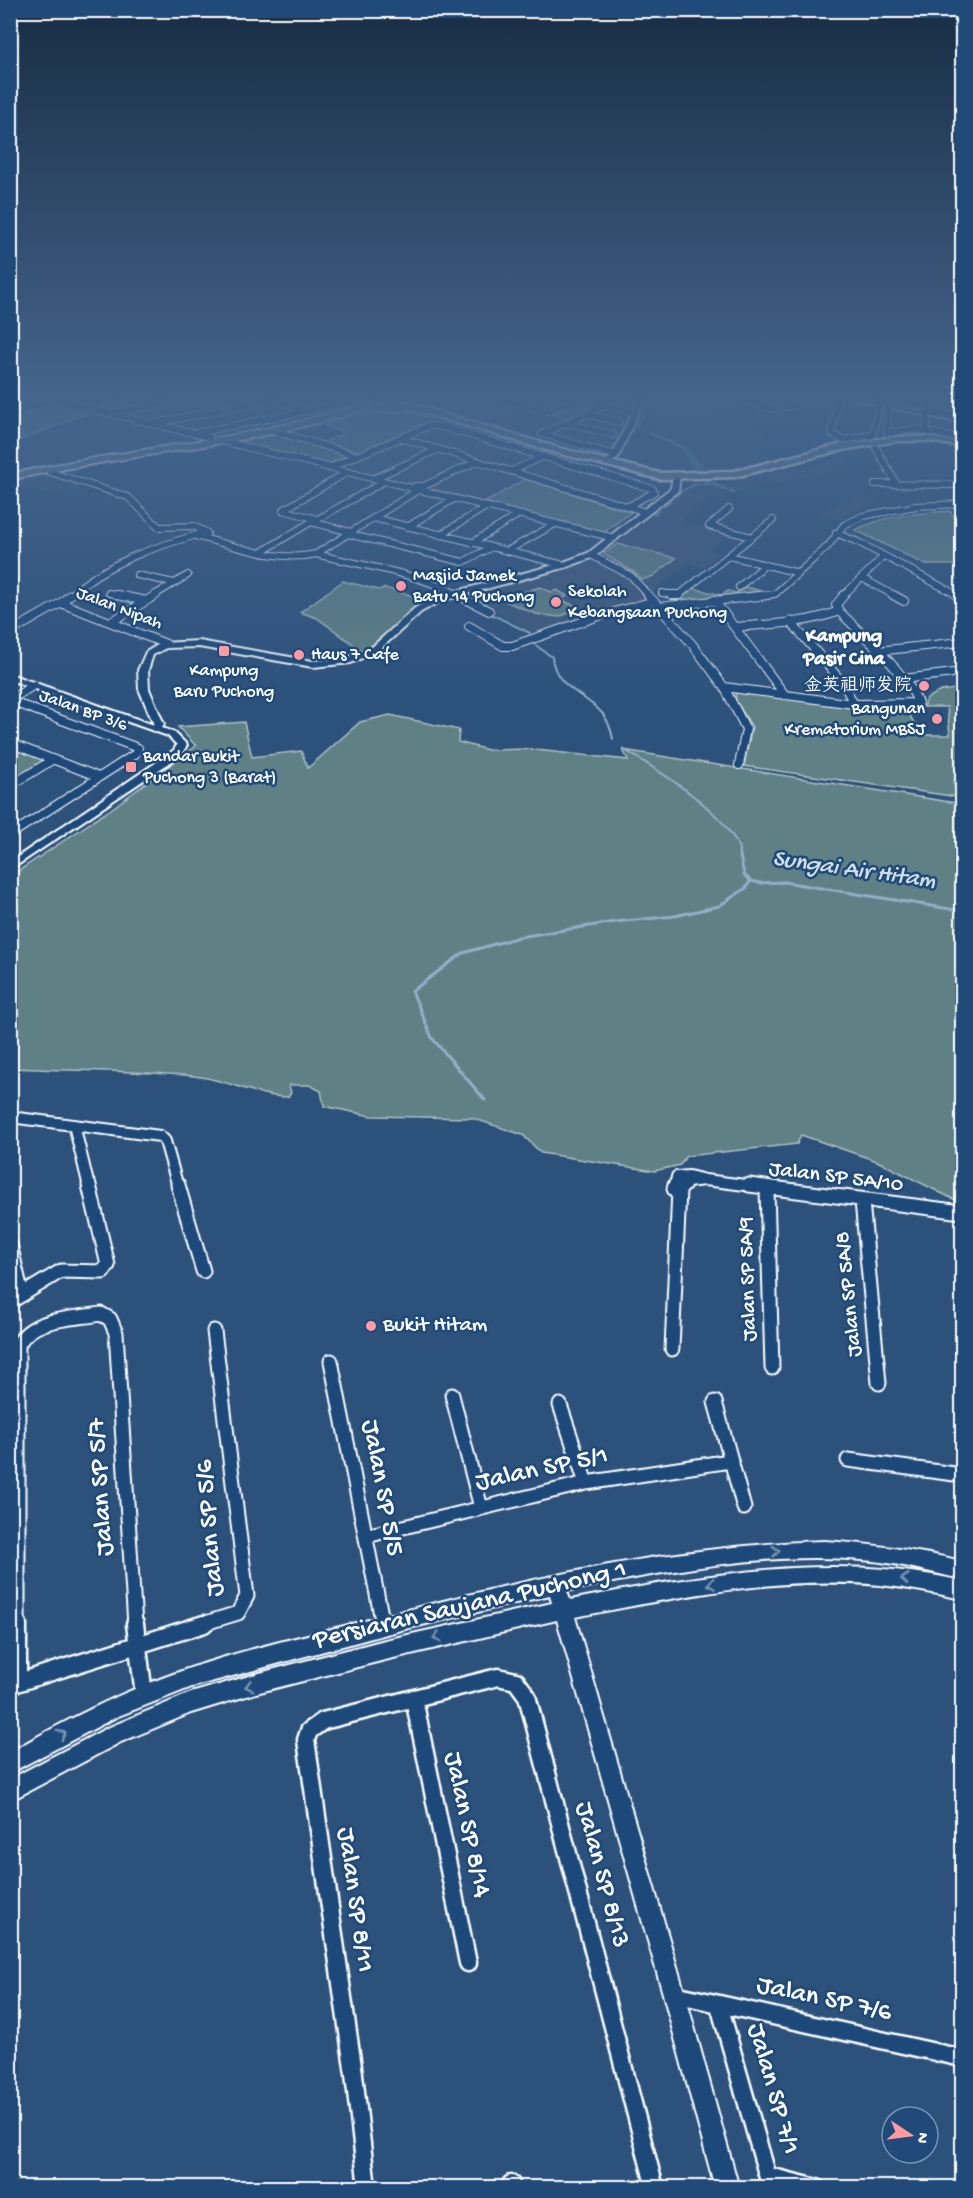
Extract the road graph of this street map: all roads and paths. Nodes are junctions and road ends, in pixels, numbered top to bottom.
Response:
1 (133, 503) edge
2 (296, 503) edge
3 (343, 503) edge
4 (398, 503) edge
5 (448, 503) edge
6 (468, 503) edge
7 (613, 503) edge
8 (637, 503) edge
9 (655, 503) edge
10 (960, 504) edge
11 (486, 507) junction
12 (630, 508) junction
13 (729, 509) dead end
14 (646, 512) junction
15 (518, 515) junction
16 (374, 518) junction
17 (318, 519) junction
18 (773, 520) dead end
19 (555, 524) junction
20 (407, 527) junction
21 (351, 532) junction
22 (836, 533) junction
23 (440, 535) junction
24 (195, 536) junction
25 (752, 537) junction
26 (614, 538) junction
27 (472, 543) junction
28 (490, 548) junction
29 (263, 551) junction
30 (507, 551) junction
31 (316, 554) junction
32 (591, 555) junction
33 (729, 556) junction
34 (884, 556) junction
35 (564, 565) junction
36 (765, 565) junction
37 (799, 573) junction
38 (137, 575) dead end
39 (188, 575) dead end
40 (862, 578) junction
41 (174, 583) junction
42 (739, 587) dead end
43 (109, 593) dead end
44 (456, 593) junction
45 (662, 593) dead end
46 (963, 598) edge
47 (714, 600) junction
48 (146, 601) junction
49 (904, 601) dead end
50 (61, 603) junction
51 (657, 604) junction
52 (839, 610) junction
53 (489, 611) dead end
54 (790, 621) junction
55 (111, 622) junction
56 (469, 626) dead end
57 (735, 627) junction
58 (10, 632) edge
59 (963, 642) edge
60 (166, 644) junction
61 (877, 651) junction
62 (963, 672) edge
63 (10, 677) edge
64 (903, 679) junction
65 (10, 684) edge
66 (30, 687) junction
67 (724, 687) junction
68 (785, 695) junction
69 (10, 700) edge
70 (854, 705) junction
71 (156, 729) junction
72 (10, 743) edge
73 (52, 760) junction
74 (738, 765) dead end
75 (99, 777) junction
76 (10, 786) edge
77 (10, 835) edge
78 (10, 856) edge
79 (10, 867) edge
80 (10, 1117) edge
81 (74, 1125) junction
82 (767, 1189) junction
83 (862, 1201) junction
84 (963, 1212) edge
85 (10, 1244) edge
86 (203, 1271) dead end
87 (22, 1295) junction
88 (10, 1302) edge
89 (214, 1331) dead end
90 (672, 1349) dead end
91 (331, 1361) dead end
92 (772, 1368) dead end
93 (879, 1383) dead end
94 (452, 1395) dead end
95 (715, 1402) dead end
96 (560, 1405) dead end
97 (848, 1460) dead end
98 (730, 1461) junction
99 (963, 1475) edge
100 (14, 1479) edge
101 (586, 1483) junction
102 (481, 1508) junction
103 (744, 1508) dead end
104 (366, 1536) junction
105 (963, 1570) edge
106 (14, 1574) edge
107 (556, 1584) junction
108 (963, 1590) edge
109 (564, 1608) junction
110 (384, 1625) junction
111 (136, 1645) junction
112 (14, 1684) edge
113 (144, 1695) junction
114 (414, 1699) junction
115 (10, 1762) edge
116 (10, 1791) edge
117 (468, 1963) dead end
118 (674, 1994) junction
119 (719, 2005) junction
120 (963, 2058) edge
121 (770, 2182) edge
122 (367, 2187) edge
123 (655, 2187) edge
124 (727, 2187) edge
125 (817, 2187) edge

1 - 24 street
2 - 17 street
3 - 17 street
4 - 16 street
5 - 20 street
6 - 11 street
7 - 12 street
8 - 12 street
9 - 14 street
10 - 22 street
11 - 15 street
11 - 23 street
12 - 14 street
12 - 14 street
13 - 25 street
14 - 26 street
15 - 19 street
15 - 27 street
16 - 20 street
16 - 21 street
17 - 21 street
18 - 25 street
19 - 26 street
19 - 30 street
20 - 23 street
21 - 28 street
21 - 29 street
21 - 31 street
22 - 34 street
22 - 37 street
23 - 27 street
24 - 29 street
24 - 50 street
25 - 33 street
26 - 32 street
27 - 28 street
28 - 30 street
29 - 31 street
30 - 35 street
31 - 44 street
32 - 35 street
32 - 51 street
33 - 36 street
33 - 45 street
34 - 40 street
34 - 46 street
35 - 44 street
36 - 37 street
36 - 42 street
37 - 47 street
38 - 41 street
39 - 41 street
40 - 49 street
40 - 52 street
41 - 48 street
43 - 48 street
44 - 53 street
44 - 60 street
47 - 51 street
47 - 57 street
48 - 55 street
50 - 55 street, Jalan Nipah
50 - 58 street
51 - 56 street
51 - 67 street
52 - 54 street
52 - 61 street
54 - 57 street
54 - 70 street
55 - 60 street, Jalan Nipah
57 - 68 street
59 - 61 street
60 - 71 street
61 - 64 street
62 - 64 street
63 - 66 street
64 - 70 street
65 - 66 street
66 - 69 street
66 - 71 street
66 - 78 street
67 - 68 street
67 - 74 street
68 - 70 street
69 - 75 street, Jalan BP 3/6
71 - 79 street
72 - 73 street
73 - 75 street
73 - 76 street
75 - 77 street
80 - 81 street
81 - 86 street
81 - 87 street
82 - 83 street, Jalan SP 5A/10
82 - 90 street, Jalan SP 5A/10
82 - 92 street, Jalan SP 5A/9
83 - 84 street, Jalan SP 5A/10
83 - 93 street, Jalan SP 5A/8
85 - 87 street
87 - 88 street
89 - 111 street, Jalan SP 5/6
91 - 104 street, Jalan SP 5/5
94 - 102 street
95 - 98 street
96 - 101 street
97 - 99 street
98 - 101 street, Jalan SP 5/1
98 - 103 street
100 - 106 street
100 - 111 street, Jalan SP 5/7
101 - 102 street, Jalan SP 5/1
102 - 104 street, Jalan SP 5/1
104 - 110 street, Jalan SP 5/5
107 -> 105 street, Persiaran Saujana Puchong 1
106 - 112 street
107 - 109 street
107 - 110 street, Persiaran Saujana Puchong 1
108 -> 109 street, Persiaran Saujana Puchong 1
109 -> 116 street, Persiaran Saujana Puchong 1
109 - 118 street
110 - 113 street, Persiaran Saujana Puchong 1
111 - 112 street, Jalan SP 5/6
111 - 113 street, Jalan SP 5/7
115 -> 113 street, Persiaran Saujana Puchong 1
114 - 117 street, Jalan SP 8/14
114 - 122 street, Jalan SP 8/11
114 - 123 street, Jalan SP 8/13
118 - 119 street, Jalan SP 7/6
118 - 124 street
119 - 120 street, Jalan SP 7/6
119 - 121 street, Jalan SP 7/1
121 - 125 street

